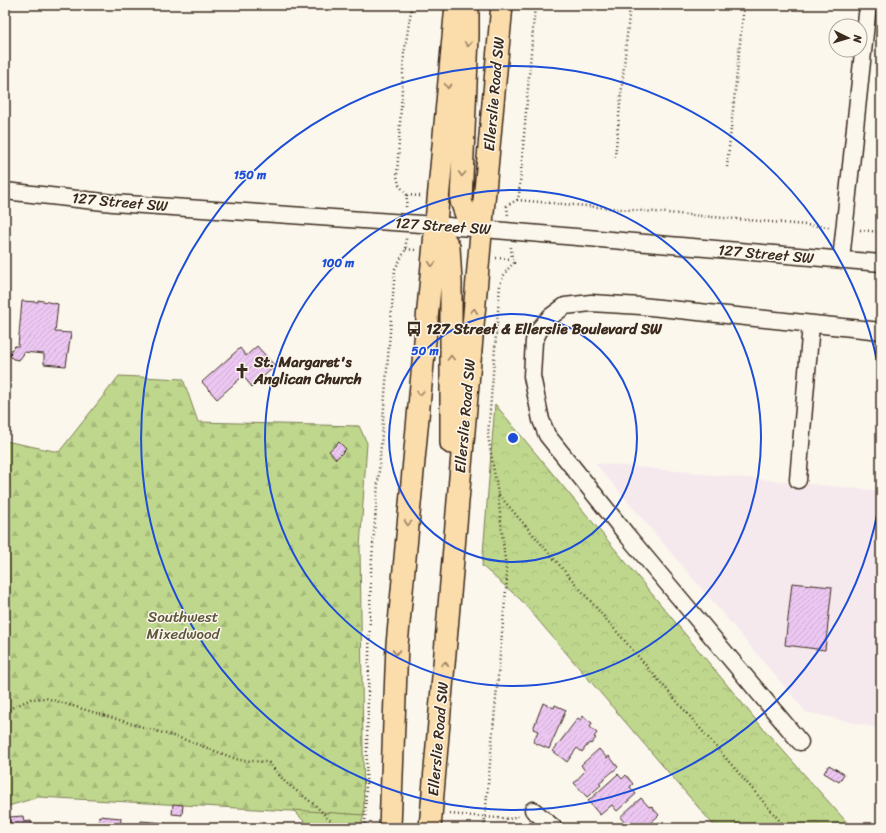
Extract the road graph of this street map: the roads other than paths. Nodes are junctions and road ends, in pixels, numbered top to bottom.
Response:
1 (456, 5) edge
2 (468, 5) edge
3 (502, 5) edge
4 (868, 5) edge
5 (5, 191) edge
6 (436, 225) junction
7 (481, 229) junction
8 (841, 260) junction
9 (881, 263) edge
10 (812, 324) junction
11 (881, 331) edge
12 (798, 480) dead end
13 (451, 593) junction
14 (800, 742) dead end
15 (533, 810) road end
16 (431, 820) edge
17 (390, 828) edge
18 (554, 828) edge

1 -> 6 main road
2 -> 7 main road
3 - 7 main road, Ellerslie Road SW
4 - 8 street
5 - 6 street, 127 Street SW
6 - 7 street, 127 Street SW
13 -> 6 main road
6 -> 17 main road
7 - 8 street, 127 Street SW
13 -> 7 main road, Ellerslie Road SW
8 - 9 street, 127 Street SW
10 - 11 street
10 - 12 street
10 - 14 street
16 -> 13 main road, Ellerslie Road SW
15 - 18 street

